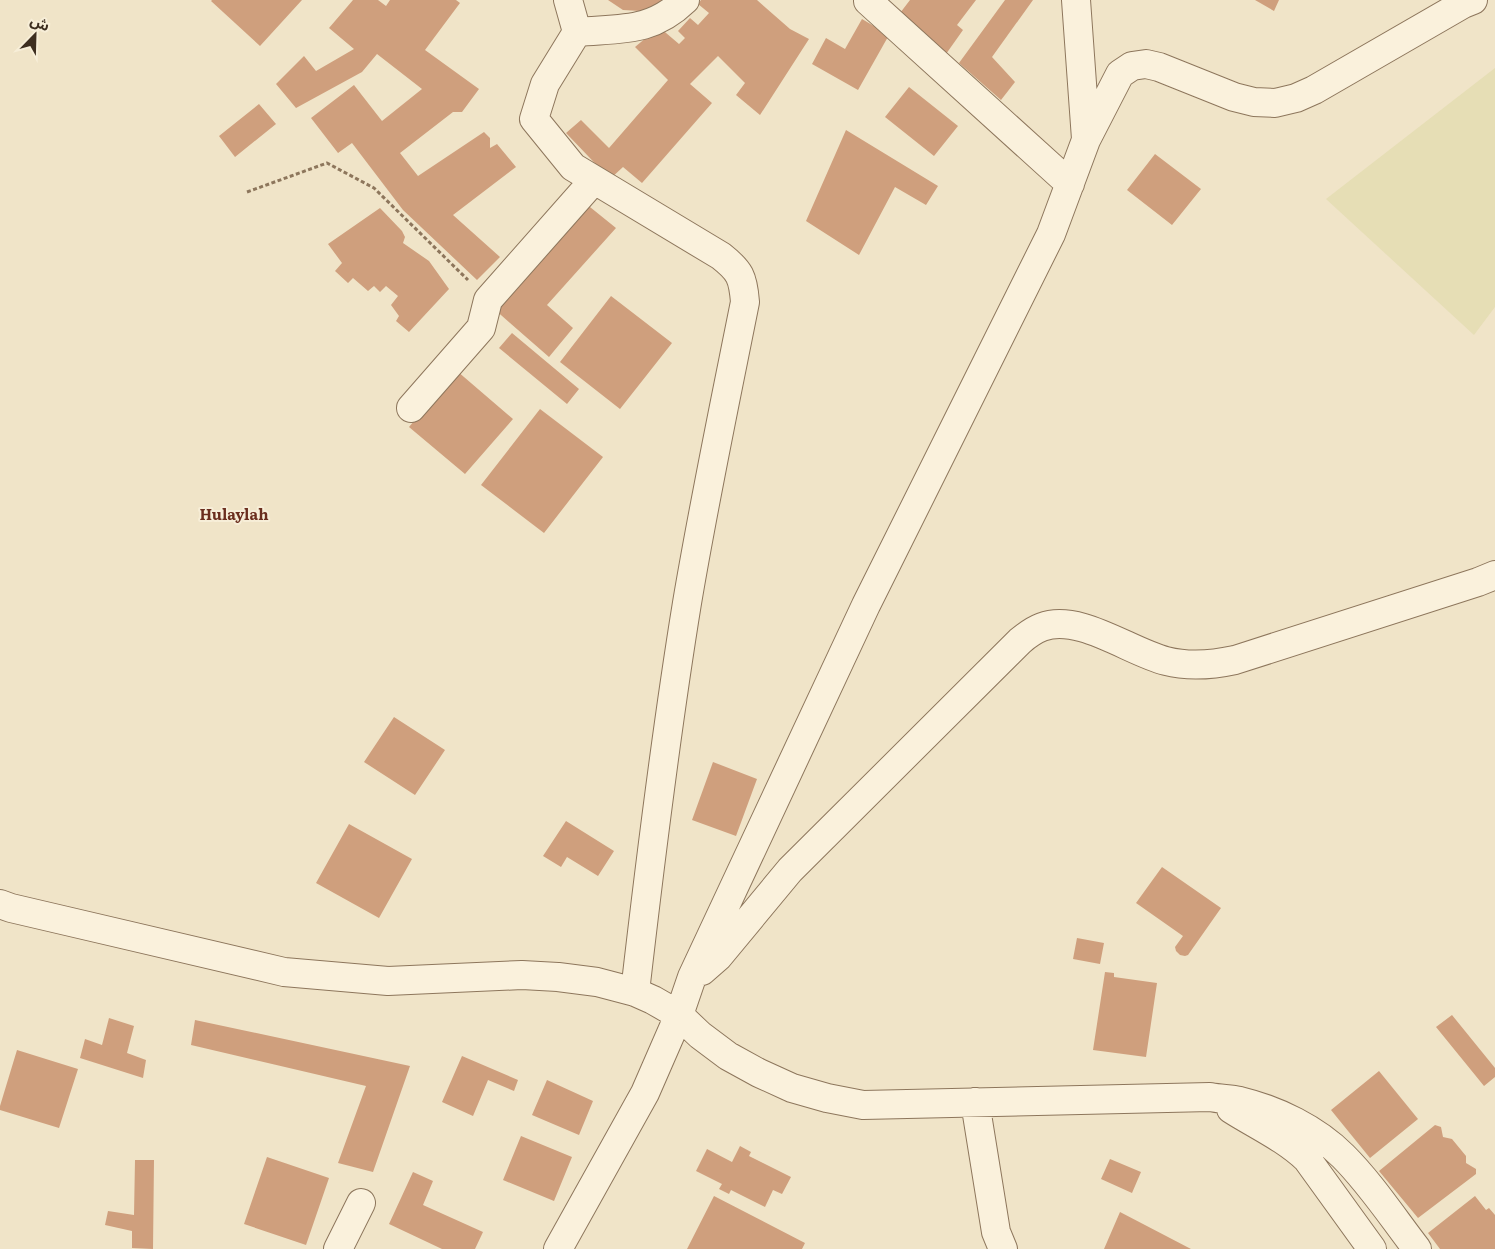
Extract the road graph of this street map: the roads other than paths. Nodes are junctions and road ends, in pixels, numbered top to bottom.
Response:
1 (568, 0) edge
2 (685, 0) edge
3 (1076, 0) edge
4 (1473, 0) edge
5 (868, 1) edge
6 (577, 32) junction
7 (1086, 140) junction
8 (594, 180) junction
9 (1070, 184) junction
10 (411, 408) dead end
11 (1495, 575) edge
12 (0, 904) edge
13 (692, 977) junction
14 (635, 992) junction
15 (679, 1015) junction
16 (1210, 1097) junction
17 (975, 1102) junction
18 (361, 1203) dead end
19 (338, 1249) edge
20 (558, 1249) edge
21 (1003, 1249) edge
22 (1372, 1249) edge
23 (1416, 1249) edge

1 - 6 street
2 - 6 street
3 - 7 street
4 - 7 street
5 - 9 street
6 - 8 street
7 - 9 street
8 - 10 street
8 - 14 street
9 - 13 street
11 - 13 street
12 - 14 street
13 - 15 street
14 - 15 street
15 - 17 street
15 - 20 street
16 - 17 street
16 - 22 street
16 - 23 street
17 - 21 street
18 - 19 street

